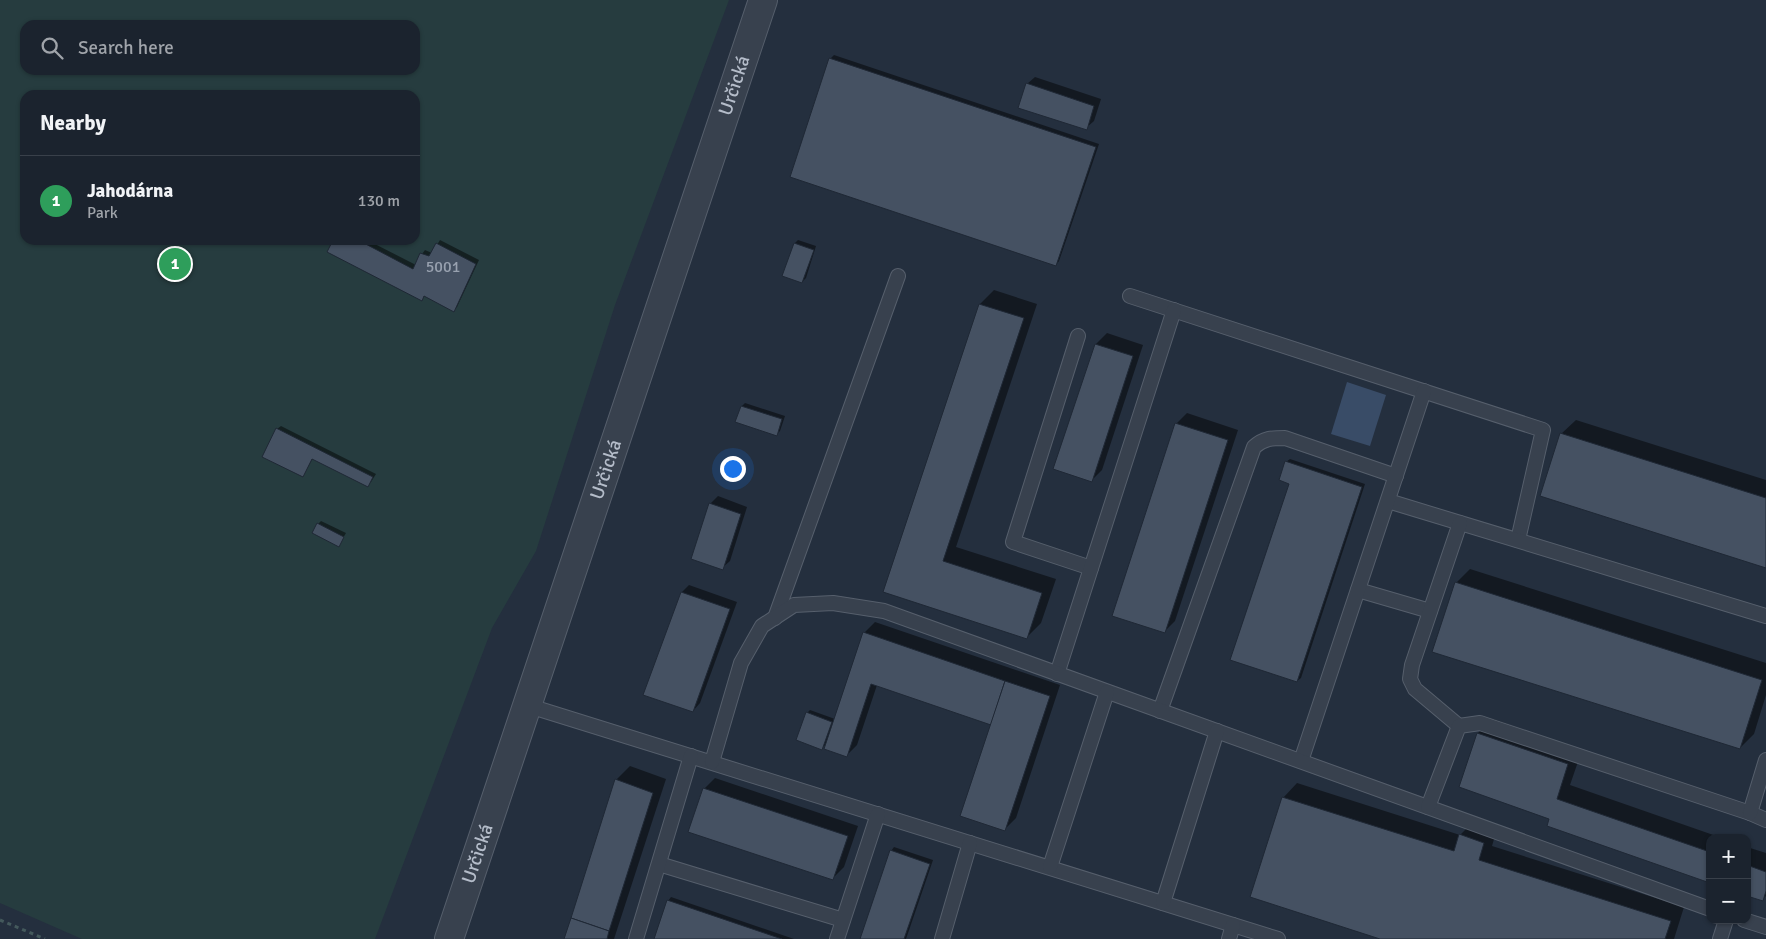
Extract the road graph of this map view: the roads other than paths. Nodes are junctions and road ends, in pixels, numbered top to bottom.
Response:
1 (763, 0) edge
2 (898, 276) dead end
3 (1130, 296) dead end
4 (1174, 310) junction
5 (1078, 336) dead end
6 (1424, 391) junction
7 (1396, 476) junction
8 (1388, 500) junction
9 (1460, 523) junction
10 (1518, 540) junction
11 (1091, 568) junction
12 (1358, 590) junction
13 (1430, 611) junction
14 (1766, 616) edge
15 (775, 618) junction
16 (1057, 674) junction
17 (1107, 692) junction
18 (526, 704) junction
19 (1160, 711) junction
20 (1459, 726) junction
21 (1217, 731) junction
22 (691, 756) junction
23 (1766, 760) edge
24 (712, 762) junction
25 (1301, 762) junction
26 (1428, 807) junction
27 (1750, 812) junction
28 (878, 814) junction
29 (1766, 820) edge
30 (970, 843) junction
31 (659, 864) junction
32 (1050, 868) junction
33 (1163, 903) junction
34 (1706, 908) edge
35 (843, 920) junction
36 (1751, 922) edge
37 (1725, 924) edge
38 (1233, 925) junction
39 (1766, 927) edge
40 (448, 939) edge
41 (636, 939) edge
42 (837, 939) edge
43 (942, 939) edge
44 (1229, 939) edge
45 (1278, 939) edge
46 (1720, 939) edge

1 - 18 street, Určická
2 - 15 lane
3 - 4 lane
4 - 6 lane
4 - 11 lane
5 - 11 lane
6 - 7 lane
6 - 10 lane
7 - 8 lane
7 - 19 lane
8 - 9 lane
8 - 12 lane
9 - 10 lane
9 - 13 lane
10 - 14 lane
11 - 16 lane
12 - 13 lane
12 - 25 lane
13 - 20 lane
15 - 16 lane
15 - 24 lane
16 - 17 lane
17 - 19 lane
17 - 32 lane
18 - 22 lane
18 - 40 street, Určická
19 - 21 lane
20 - 26 lane
20 - 27 lane
21 - 25 lane
21 - 33 lane
22 - 24 lane
22 - 31 lane
23 - 27 lane
24 - 28 lane
25 - 26 lane
26 - 34 lane
27 - 29 lane
28 - 30 lane
28 - 35 lane
30 - 32 lane
30 - 43 lane
31 - 35 lane
31 - 41 lane
32 - 33 lane
33 - 38 lane
35 - 42 lane
36 - 39 lane
37 - 46 lane
38 - 44 lane
38 - 45 lane

